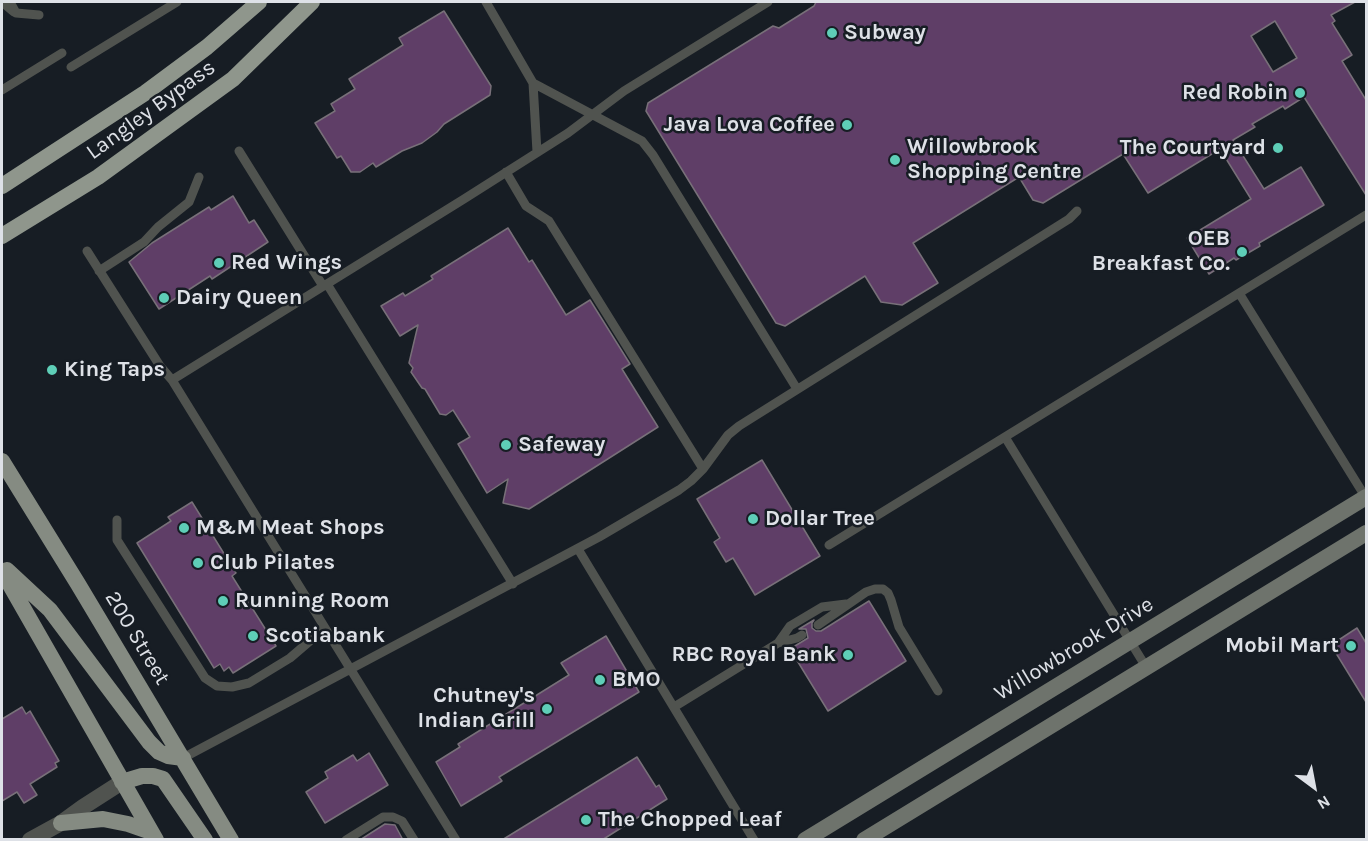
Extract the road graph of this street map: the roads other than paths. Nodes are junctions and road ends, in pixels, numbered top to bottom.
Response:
1 (2, 2) edge
2 (10, 2) edge
3 (177, 2) edge
4 (259, 2) edge
5 (312, 2) edge
6 (486, 2) edge
7 (768, 2) edge
8 (16, 13) junction
9 (39, 15) dead end
10 (62, 53) dead end
11 (71, 67) dead end
12 (533, 83) junction
13 (2, 90) edge
14 (593, 114) junction
15 (239, 152) dead end
16 (537, 152) junction
17 (506, 172) junction
18 (199, 177) dead end
19 (2, 186) edge
20 (1077, 211) dead end
21 (1366, 214) edge
22 (2, 236) edge
23 (87, 251) dead end
24 (99, 271) junction
25 (325, 285) junction
26 (1239, 293) junction
27 (172, 380) junction
28 (797, 389) junction
29 (1005, 436) junction
30 (2, 461) edge
31 (703, 469) junction
32 (1366, 497) edge
33 (117, 520) dead end
34 (1366, 533) edge
35 (829, 545) dead end
36 (578, 549) junction
37 (2, 565) edge
38 (2, 570) edge
39 (513, 584) junction
40 (846, 604) junction
41 (818, 625) dead end
42 (325, 628) junction
43 (802, 634) dead end
44 (1130, 641) junction
45 (778, 643) junction
46 (1146, 667) junction
47 (351, 669) junction
48 (938, 691) dead end
49 (674, 707) junction
50 (183, 758) junction
51 (122, 783) junction
52 (61, 823) junction
53 (154, 836) edge
54 (30, 840) edge
55 (206, 840) edge
56 (231, 840) edge
57 (346, 840) edge
58 (414, 840) edge
59 (456, 840) edge
60 (754, 840) edge
61 (805, 840) edge
62 (864, 840) edge

1 - 8 lane
2 - 8 lane
3 - 11 lane
4 - 19 highway, Langley Bypass
5 - 22 highway, Langley Bypass
6 - 12 lane
7 - 14 lane
8 - 9 lane
10 - 13 lane
12 - 14 lane
12 - 16 lane
14 - 16 lane
14 - 28 lane
15 - 25 lane
16 - 17 lane
17 - 25 lane
17 - 31 lane
18 - 24 lane
20 - 28 lane
21 - 26 lane
23 - 24 lane
24 - 27 lane
25 - 27 lane
25 - 39 lane
26 - 29 lane
26 - 32 lane
27 - 42 lane
28 - 31 lane
29 - 35 lane
29 - 44 lane
30 - 50 main road, 200 Street
31 - 36 lane
32 - 44 main road, Willowbrook Drive
33 - 42 lane
34 - 46 main road
36 - 39 lane
36 - 49 lane
37 - 50 main road
38 - 51 main road
39 - 47 lane
40 - 41 lane
40 - 45 lane
40 - 48 lane
42 - 47 lane
43 - 45 lane
44 - 46 lane
44 - 61 main road, Willowbrook Drive
45 - 49 lane
46 - 62 main road
47 - 50 lane
47 - 59 lane
49 - 60 lane
50 - 56 main road, 200 Street
51 - 52 street
51 - 53 main road
51 - 55 main road
52 - 53 main road
52 - 54 street
57 - 58 lane

